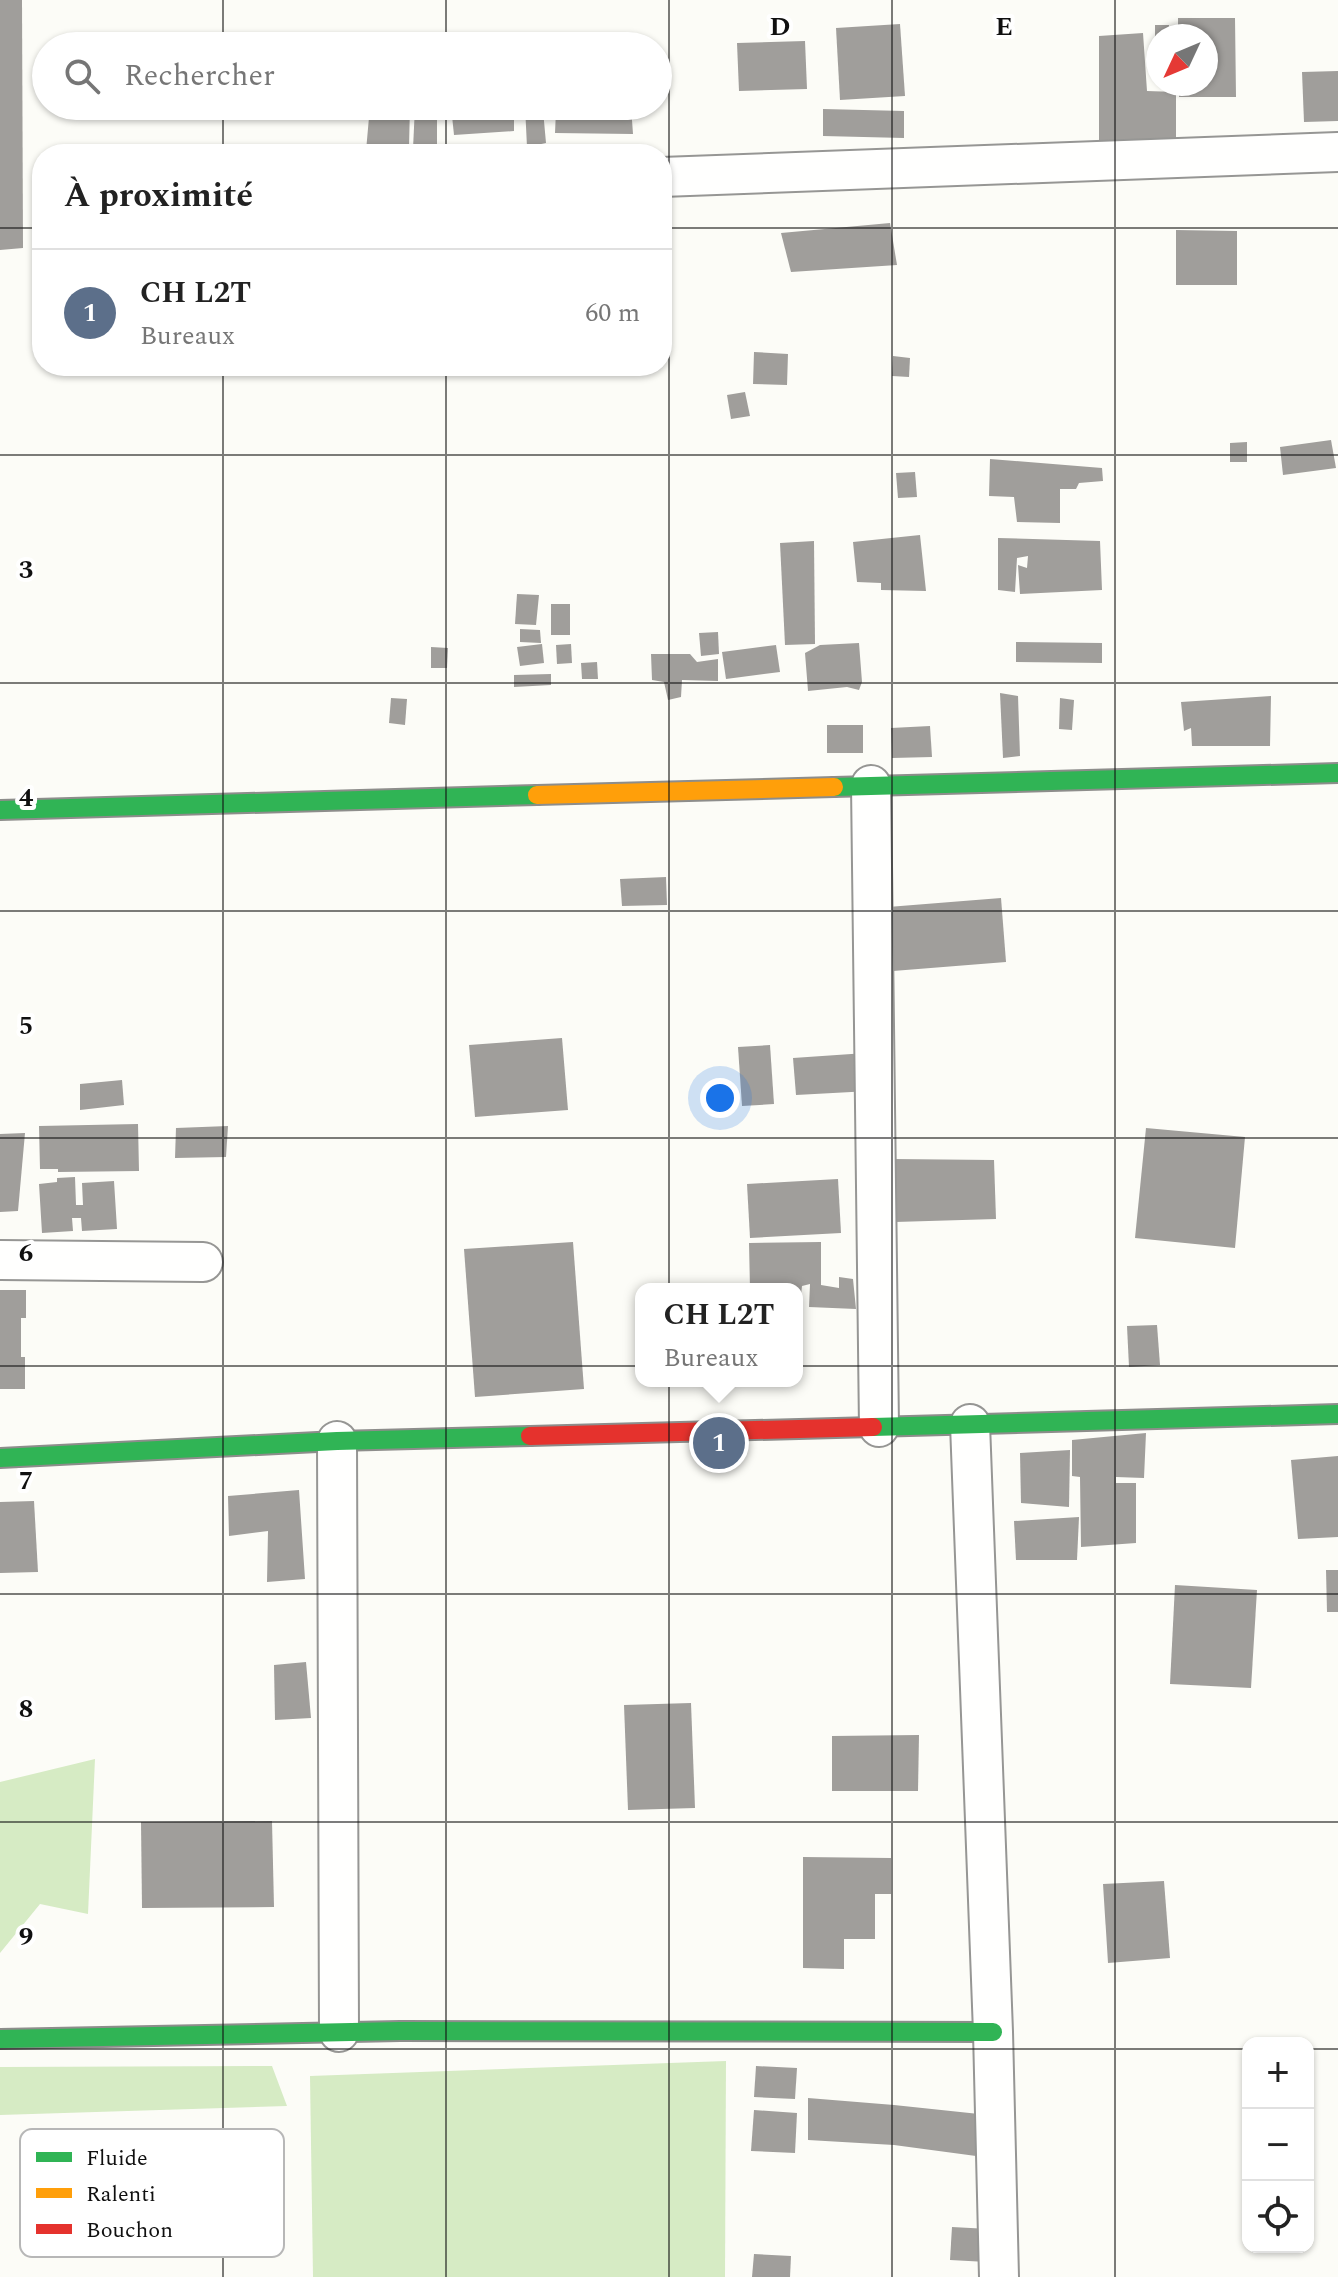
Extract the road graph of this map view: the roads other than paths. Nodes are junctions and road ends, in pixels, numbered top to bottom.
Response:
1 (1338, 152) edge
2 (672, 177) edge
3 (1338, 773) edge
4 (871, 785) junction
5 (0, 810) edge
6 (0, 1260) edge
7 (203, 1262) dead end
8 (1338, 1414) edge
9 (970, 1424) junction
10 (879, 1427) junction
11 (337, 1441) junction
12 (0, 1458) edge
13 (339, 2032) junction
14 (993, 2032) junction
15 (0, 2039) edge
16 (999, 2277) edge

1 - 2 street
3 - 4 street
4 - 5 street
4 - 10 street
6 - 7 street
8 - 9 street
9 - 10 street
9 - 14 street
10 - 11 street
11 - 12 street
11 - 13 street
13 - 14 street
13 - 15 street
14 - 16 street

